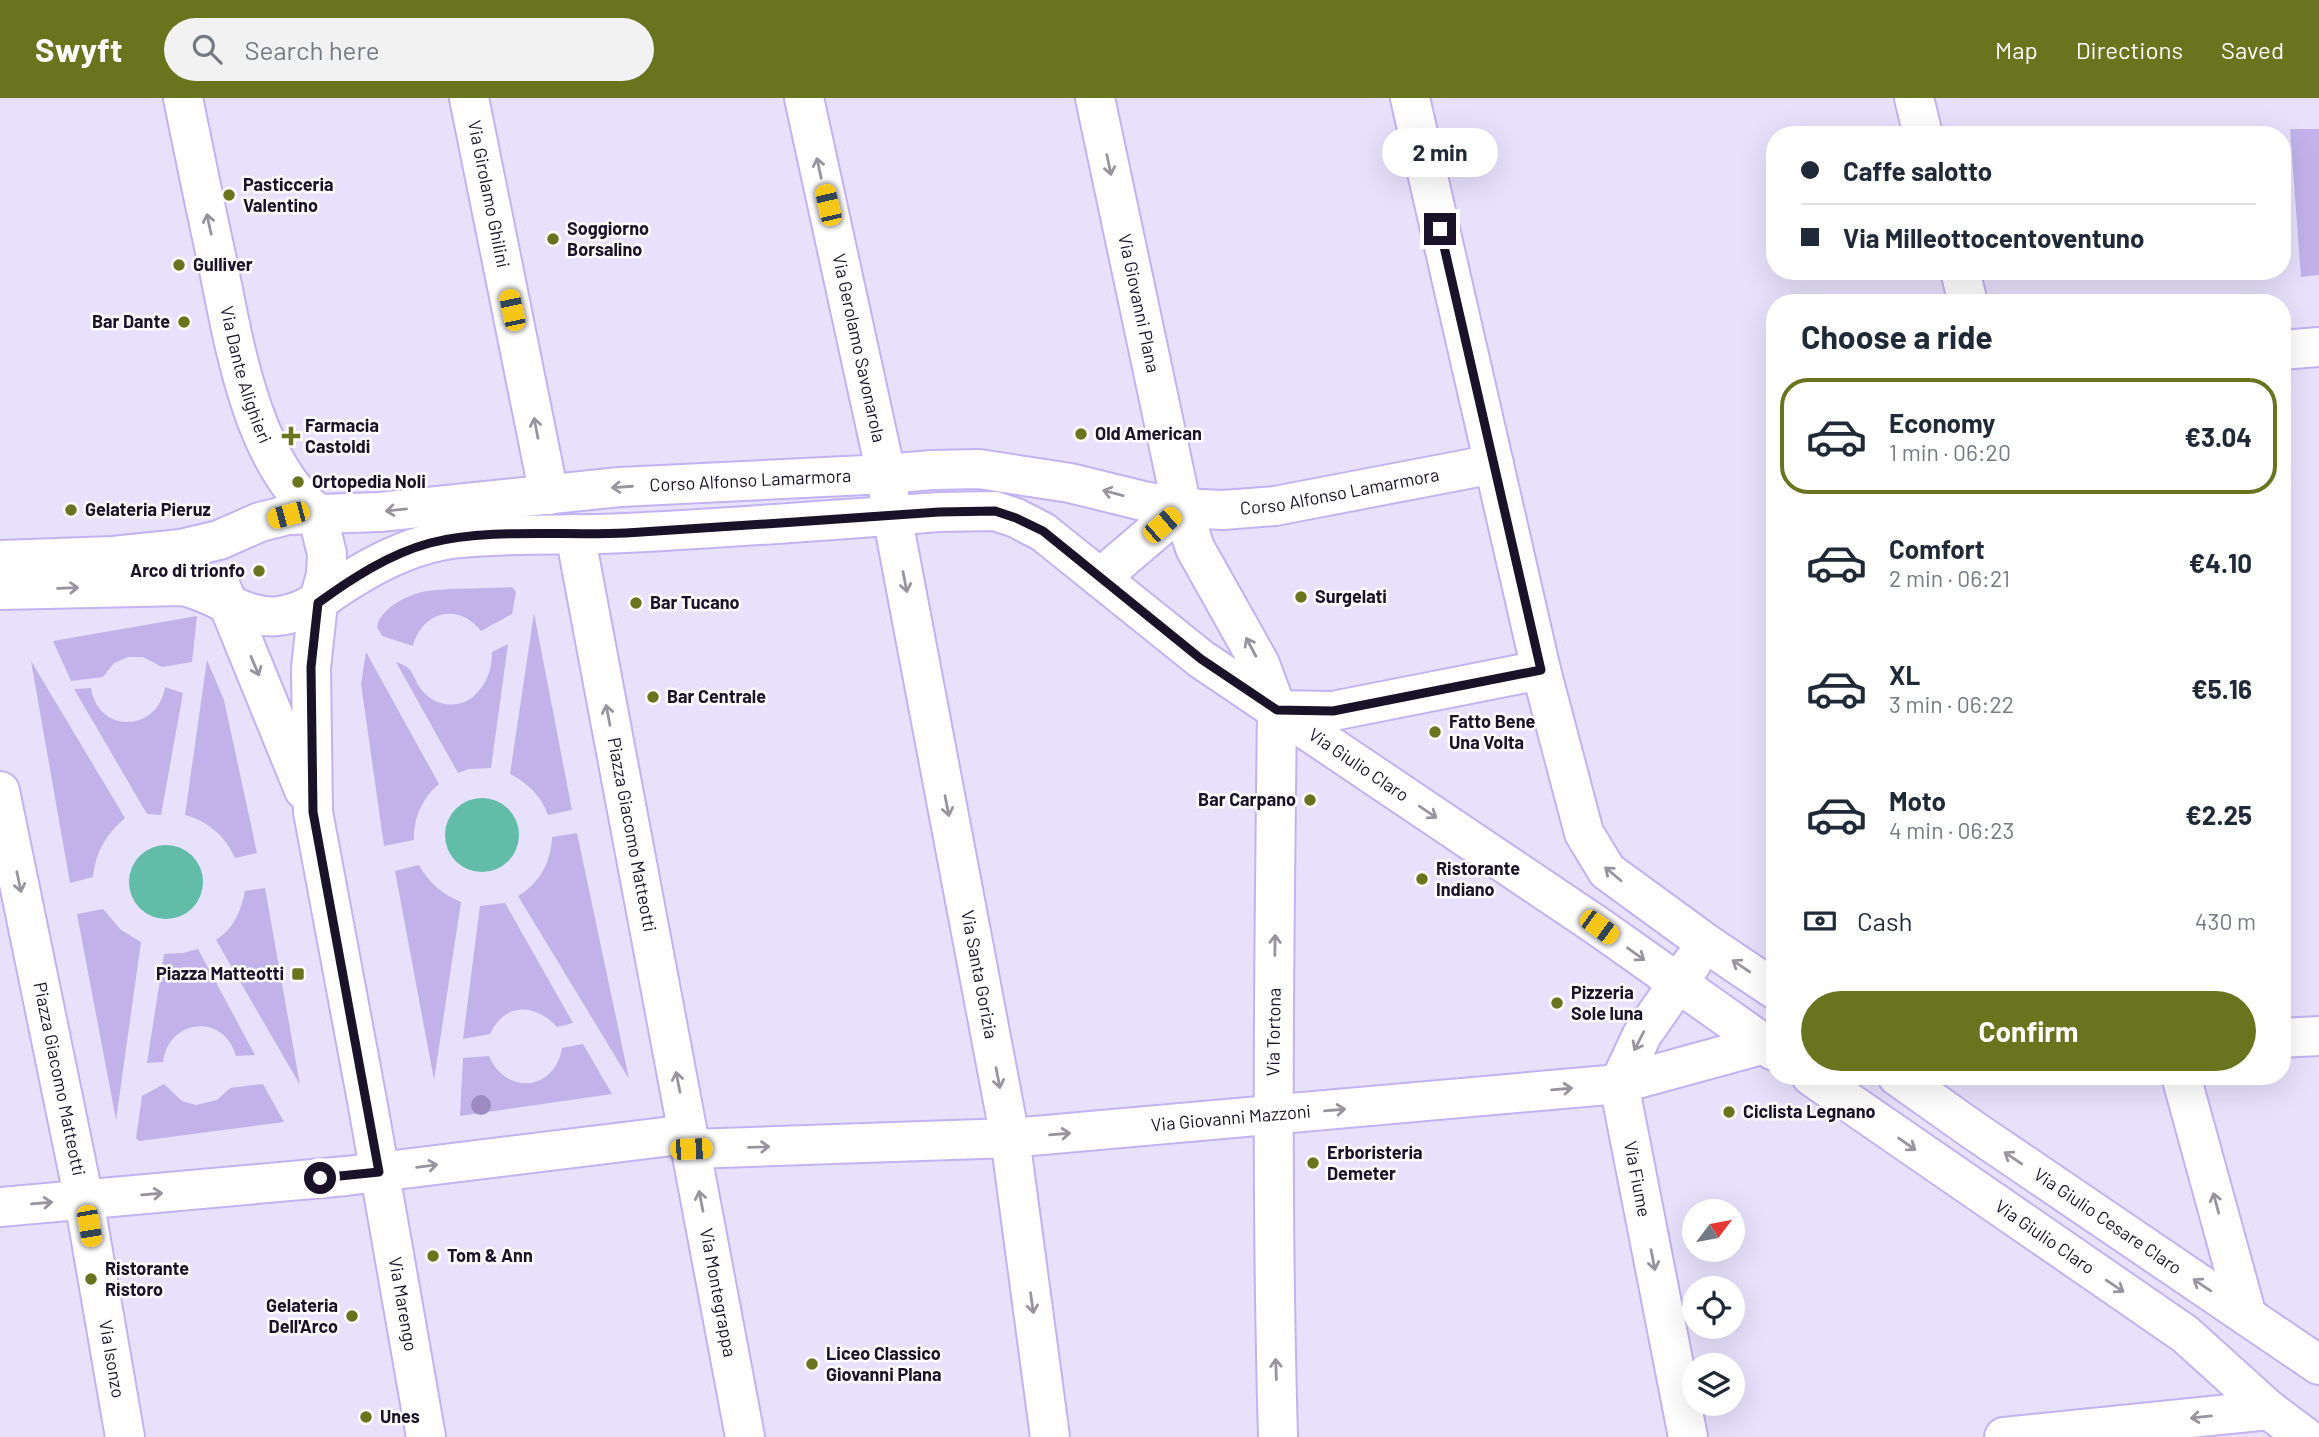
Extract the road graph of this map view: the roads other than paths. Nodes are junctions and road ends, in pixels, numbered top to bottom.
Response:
1 (183, 98) edge
2 (469, 98) edge
3 (804, 98) edge
4 (1095, 98) edge
5 (1410, 98) edge
6 (1914, 98) edge
7 (1921, 126) edge
8 (2319, 346) edge
9 (2291, 349) edge
10 (1494, 464) junction
11 (886, 474) junction
12 (549, 495) junction
13 (1182, 508) junction
14 (317, 513) junction
15 (892, 515) junction
16 (575, 534) junction
17 (219, 540) junction
18 (0, 560) edge
19 (1100, 578) junction
20 (0, 590) edge
21 (228, 603) junction
22 (318, 603) junction
23 (1541, 670) junction
24 (1277, 710) junction
25 (0, 791) edge
26 (313, 812) junction
27 (1707, 944) junction
28 (1676, 983) junction
29 (1766, 984) edge
30 (2319, 1036) edge
31 (2291, 1038) edge
32 (1766, 1045) edge
33 (1766, 1049) edge
34 (1619, 1084) junction
35 (1824, 1085) edge
36 (1910, 1085) edge
37 (2183, 1085) edge
38 (1273, 1116) junction
39 (1010, 1138) junction
40 (690, 1142) junction
41 (379, 1172) junction
42 (84, 1200) junction
43 (0, 1207) edge
44 (2247, 1316) junction
45 (2319, 1365) edge
46 (2293, 1429) edge
47 (125, 1437) edge
48 (426, 1437) edge
49 (745, 1437) edge
50 (1050, 1437) edge
51 (1278, 1437) edge
52 (1688, 1437) edge
53 (2004, 1437) edge

14 -> 1 street, Via Dante Alighieri
12 -> 2 street, Via Girolamo Ghilini
11 -> 3 street, Via Gerolamo Savonarola
4 -> 13 street, Via Giovanni Plana
5 - 10 street
6 - 7 street
8 - 9 street
10 - 13 street, Corso Alfonso Lamarmora
10 - 23 street
11 -> 12 street, Corso Alfonso Lamarmora
13 -> 11 street, Corso Alfonso Lamarmora
11 - 15 street, Via Gerolamo Savonarola
12 -> 14 street, Corso Alfonso Lamarmora
13 - 19 street
24 -> 13 street, Via Giovanni Plana
14 - 17 street
14 - 22 street
15 - 16 street
15 - 19 street, Via Giulio Claro
15 -> 39 street, Via Santa Gorizia
16 - 22 street
40 -> 16 street, Piazza Giacomo Matteotti
17 - 18 street
17 - 21 street
19 - 24 street, Via Giulio Claro
20 -> 21 street
21 - 22 street
21 -> 26 street
22 - 26 street
23 - 24 street
27 -> 23 street
24 -> 28 street, Via Giulio Claro
38 -> 24 street, Via Tortona
25 -> 42 street, Piazza Giacomo Matteotti
26 - 41 street
27 - 28 street
29 -> 27 street
28 - 32 street, Via Giulio Claro
28 -> 34 street
30 - 31 street
33 - 34 street, Via Giovanni Mazzoni
38 -> 34 street, Via Giovanni Mazzoni
34 -> 52 street, Via Fiume
35 -> 46 street, Via Giulio Claro
44 -> 36 street, Via Giulio Cesare Claro
44 -> 37 street
39 -> 38 street, Via Giovanni Mazzoni
51 -> 38 street, Via Tortona
40 -> 39 street, Via Giovanni Mazzoni
39 -> 50 street, Via Santa Gorizia
41 -> 40 street, Piazza Giacomo Matteotti
49 -> 40 street, Via Montegrappa
42 -> 41 street, Piazza Giacomo Matteotti
41 - 48 street, Via Marengo
43 -> 42 street
42 - 47 street, Via Isonzo
44 - 45 street, Via Giulio Cesare Claro
46 -> 53 street

